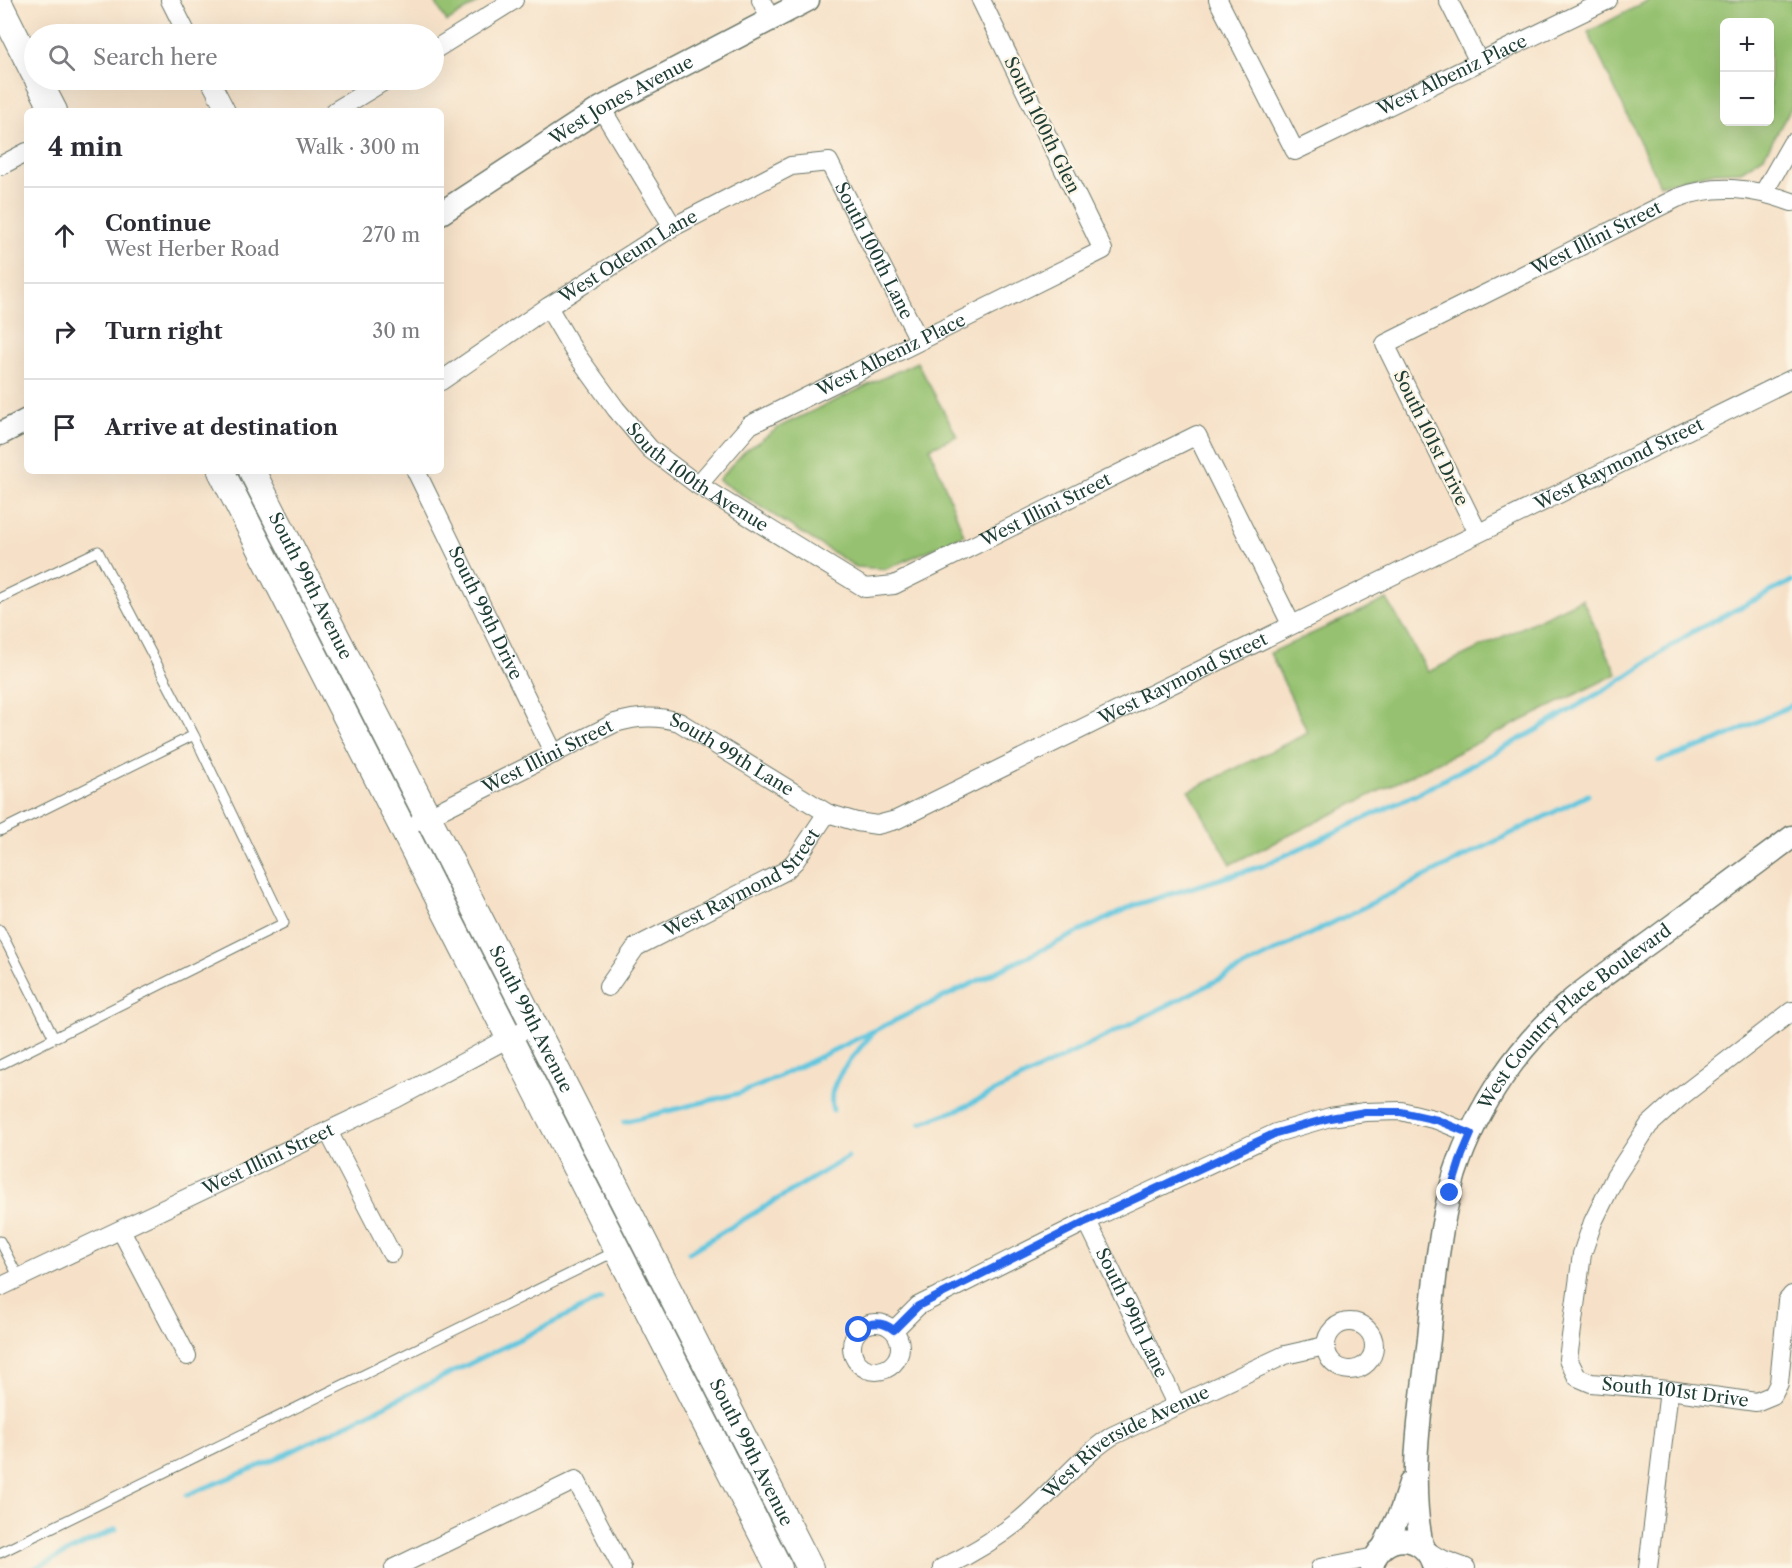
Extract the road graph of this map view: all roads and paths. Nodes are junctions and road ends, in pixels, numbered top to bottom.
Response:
1 (170, 0) edge
2 (514, 0) edge
3 (808, 0) edge
4 (981, 0) edge
5 (1218, 0) edge
6 (1448, 0) edge
7 (1608, 0) edge
8 (0, 5) edge
9 (765, 10) edge
10 (183, 24) edge
11 (444, 44) edge
12 (24, 53) edge
13 (1479, 62) junction
14 (43, 90) edge
15 (215, 90) edge
16 (370, 90) edge
17 (52, 108) edge
18 (224, 108) edge
19 (340, 108) edge
20 (601, 108) junction
21 (1792, 143) edge
22 (24, 154) edge
23 (829, 162) joint
24 (0, 166) edge
25 (1764, 192) junction
26 (1792, 202) edge
27 (444, 211) edge
28 (673, 227) junction
29 (1103, 250) joint
30 (548, 307) junction
31 (919, 340) junction
32 (1385, 344) joint
33 (444, 379) edge
34 (1792, 379) edge
35 (24, 422) edge
36 (0, 434) edge
37 (223, 474) edge
38 (254, 474) edge
39 (417, 474) edge
40 (698, 485) junction
41 (1478, 533) junction
42 (894, 585) joint
43 (0, 598) edge
44 (1291, 624) junction
45 (629, 719) joint
46 (194, 735) junction
47 (554, 754) junction
48 (827, 813) junction
49 (427, 816) junction
50 (404, 828) junction
51 (0, 831) edge
52 (1792, 837) edge
53 (0, 930) edge
54 (608, 987) dead end
55 (1792, 1011) edge
56 (533, 1025) junction
57 (510, 1037) junction
58 (54, 1038) junction
59 (0, 1065) edge
60 (328, 1131) junction
61 (1471, 1134) junction
62 (1087, 1221) junction
63 (121, 1230) junction
64 (0, 1241) edge
65 (391, 1253) dead end
66 (625, 1263) junction
67 (19, 1278) junction
68 (0, 1287) edge
69 (1792, 1295) edge
70 (894, 1330) dead end
71 (1325, 1346) dead end
72 (187, 1356) dead end
73 (1669, 1390) junction
74 (1176, 1404) junction
75 (1415, 1470) junction
76 (0, 1553) edge
77 (1427, 1555) edge
78 (1377, 1557) edge
79 (965, 1563) edge
80 (394, 1568) edge
81 (622, 1568) edge
82 (779, 1568) edge
83 (810, 1568) edge
84 (942, 1568) edge
85 (1320, 1568) edge
86 (1466, 1568) edge
87 (1648, 1568) edge

1 - 10 street
2 - 11 street
3 - 9 street, West Jones Avenue
4 - 29 street, South 100th Glen
5 - 13 street, West Albeniz Place
6 - 13 street
7 - 13 street, West Albeniz Place
8 - 12 main road
9 - 20 street, West Jones Avenue
14 - 17 main road
15 - 18 street
16 - 19 street
20 - 27 street, West Jones Avenue
20 - 28 street
21 - 25 street
22 - 24 street
23 - 28 street, West Odeum Lane
23 - 31 street, South 100th Lane
25 - 26 street, West Illini Street
25 - 32 street, West Illini Street
28 - 30 street, West Odeum Lane
29 - 31 street, West Albeniz Place
30 - 33 street, West Odeum Lane
30 - 40 street, South 100th Avenue
31 - 40 street, West Albeniz Place
32 - 41 street, South 101st Drive
34 - 41 street, West Raymond Street
35 - 36 street
37 - 50 main road, South 99th Avenue
38 - 49 main road, South 99th Avenue
39 - 47 street, South 99th Drive
40 - 42 street, South 100th Avenue
41 - 44 street, West Raymond Street
42 - 44 street, West Illini Street
43 - 46 lane
44 - 48 street, West Raymond Street
45 - 47 street, West Illini Street
45 - 48 street, South 99th Lane
46 - 51 lane
46 - 58 lane
47 - 49 street, West Illini Street
48 - 54 street, West Raymond Street
49 - 50 street, West Illini Street
49 - 56 main road, South 99th Avenue
50 - 57 main road, South 99th Avenue
52 - 61 street, West Country Place Boulevard
53 - 58 lane
55 - 73 street, South 101st Drive
56 - 57 street, West Illini Street
56 - 83 main road, South 99th Avenue
57 - 60 street, West Illini Street
57 - 66 main road, South 99th Avenue
58 - 59 lane
60 - 63 street, West Illini Street
60 - 65 street
61 - 62 street
61 - 75 street, West Country Place Boulevard
62 - 70 street
62 - 74 street, South 99th Lane
63 - 67 street, West Illini Street
63 - 72 street
64 - 67 lane
66 - 76 lane
66 - 82 main road, South 99th Avenue
67 - 68 street, West Illini Street
69 - 73 street, South 101st Drive
71 - 74 street, West Riverside Avenue
73 - 87 street
74 - 79 street, West Riverside Avenue
75 - 77 street, West Country Place Boulevard
75 - 78 street, West Country Place Boulevard
77 - 78 street
77 - 86 street
78 - 85 street
79 - 84 street, West Riverside Avenue
80 - 81 street

